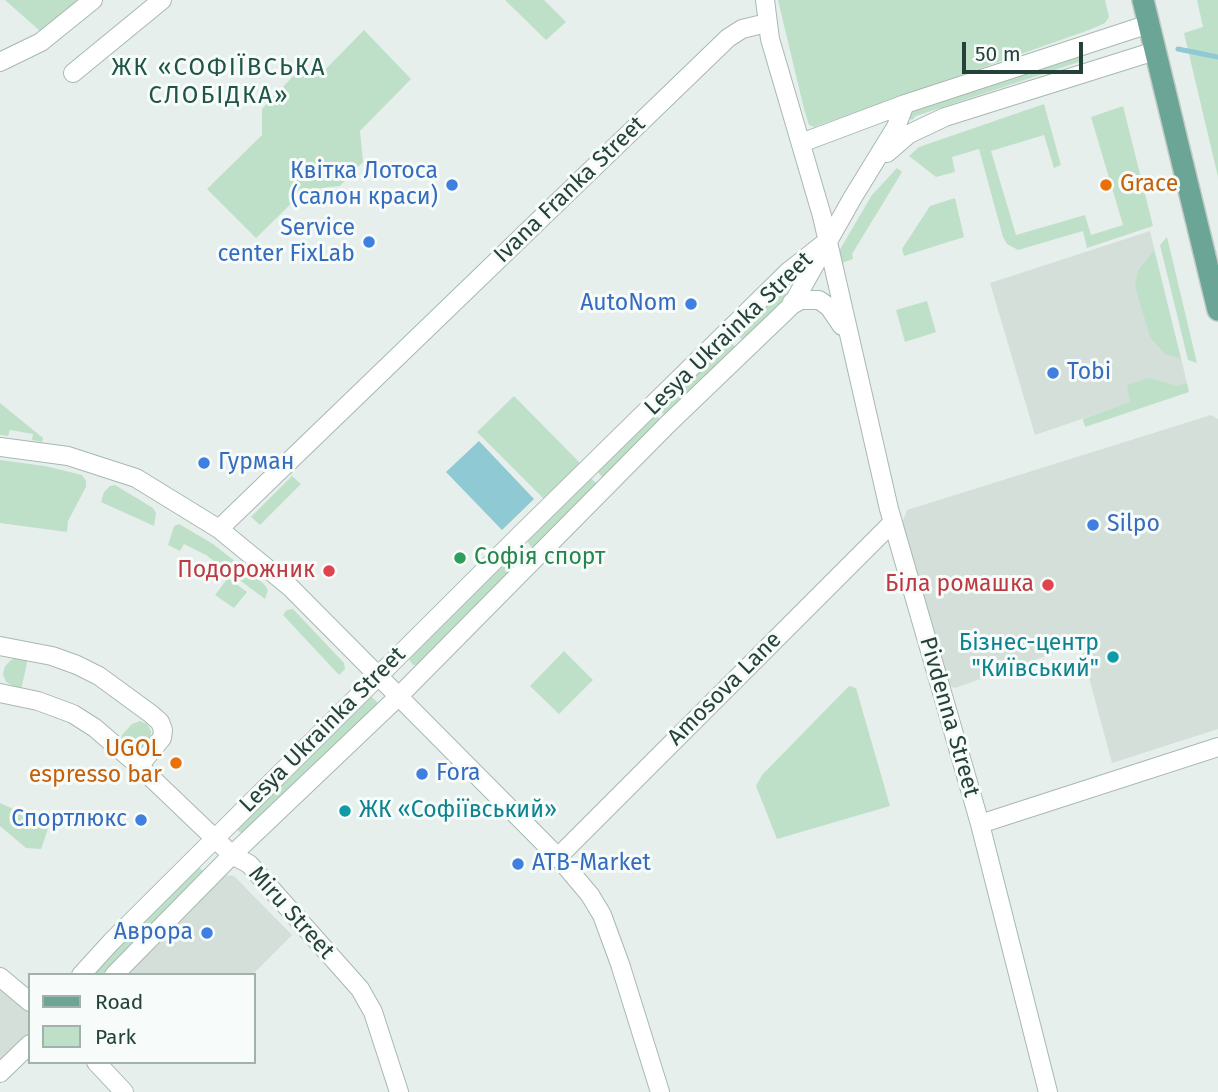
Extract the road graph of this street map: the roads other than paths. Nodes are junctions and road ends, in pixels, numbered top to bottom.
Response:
1 (93, 0) edge
2 (162, 0) edge
3 (765, 0) edge
4 (1143, 0) edge
5 (767, 23) junction
6 (1149, 24) junction
7 (1155, 51) junction
8 (0, 62) edge
9 (73, 73) dead end
10 (905, 104) junction
11 (801, 143) junction
12 (876, 162) junction
13 (828, 241) junction
14 (775, 285) junction
15 (792, 305) junction
16 (1218, 310) edge
17 (849, 342) junction
18 (0, 447) edge
19 (893, 522) junction
20 (219, 529) junction
21 (519, 536) junction
22 (537, 556) junction
23 (0, 646) edge
24 (377, 677) junction
25 (0, 693) edge
26 (398, 697) junction
27 (1218, 747) edge
28 (139, 766) junction
29 (980, 824) junction
30 (215, 838) junction
31 (232, 855) junction
32 (558, 857) junction
33 (83, 973) edge
34 (116, 973) edge
35 (0, 978) edge
36 (28, 1000) edge
37 (28, 1046) edge
38 (98, 1064) edge
39 (0, 1073) edge
40 (124, 1092) edge
41 (399, 1092) edge
42 (660, 1092) edge
43 (1048, 1092) edge

1 - 8 street
2 - 9 street
3 - 5 street
4 - 6 main road
5 - 11 street
5 - 20 street, Ivana Franka Street
6 - 7 main road
6 - 10 street
7 - 12 street
7 - 16 main road
10 - 11 street
10 - 12 street
11 - 13 street
12 - 13 street
13 - 14 street, Lesya Ukrainka Street
13 - 15 street, Lesya Ukrainka Street
13 - 17 street, Pivdenna Street
14 - 15 street
14 - 21 street, Lesya Ukrainka Street
15 - 17 street, Pivdenna Street
15 - 22 street, Lesya Ukrainka Street
17 - 19 street, Pivdenna Street
18 - 20 street
19 - 29 street, Pivdenna Street
19 - 32 street, Amosova Lane
20 - 24 street
21 - 22 street
21 - 24 street, Lesya Ukrainka Street
22 - 26 street, Lesya Ukrainka Street
23 - 28 street
24 - 26 street
24 - 30 street, Lesya Ukrainka Street
25 - 28 street, Miru Street
26 - 31 street, Lesya Ukrainka Street
26 - 32 street
27 - 29 street
28 - 30 street, Miru Street
29 - 43 street, Pivdenna Street
30 - 31 street, Miru Street
30 - 33 street, Lesya Ukrainka Street
31 - 34 street, Lesya Ukrainka Street
31 - 41 street, Miru Street
32 - 42 street
35 - 36 street
37 - 39 street
38 - 40 street

